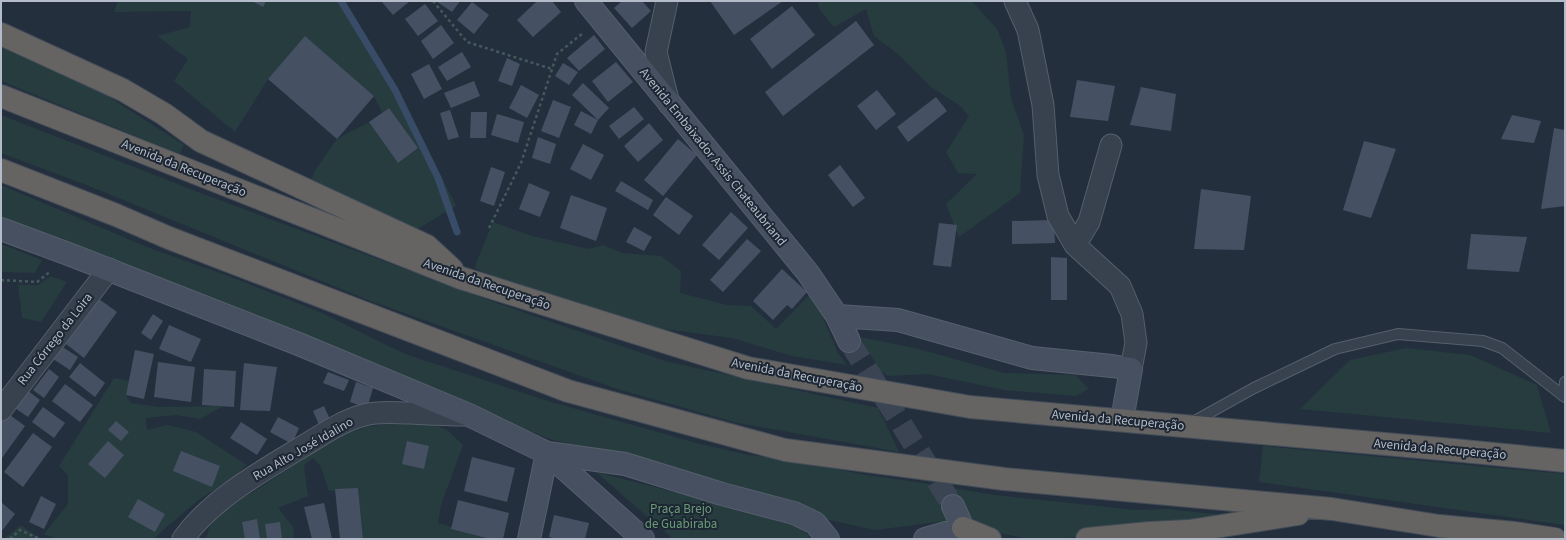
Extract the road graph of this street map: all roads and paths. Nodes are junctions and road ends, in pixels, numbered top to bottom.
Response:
1 (433, 1) edge
2 (586, 1) edge
3 (666, 1) edge
4 (1015, 1) edge
5 (600, 20) junction
6 (1, 34) edge
7 (552, 69) junction
8 (1, 96) edge
9 (668, 104) junction
10 (1111, 145) dead end
11 (1, 170) edge
12 (1, 228) edge
13 (489, 228) dead end
14 (1075, 245) junction
15 (72, 255) junction
16 (109, 269) junction
17 (462, 278) junction
18 (1, 280) edge
19 (837, 316) junction
20 (849, 341) tunnel mouth
21 (1131, 369) junction
22 (1565, 382) edge
23 (1564, 396) edge
24 (1, 410) edge
25 (469, 415) junction
26 (1122, 420) junction
27 (1185, 426) junction
28 (547, 453) junction
29 (1565, 461) edge
30 (571, 474) junction
31 (539, 492) junction
32 (953, 506) tunnel mouth
33 (1332, 509) junction
34 (963, 528) junction
35 (10, 539) edge
36 (40, 539) edge
37 (183, 539) edge
38 (529, 539) edge
39 (643, 539) edge
40 (828, 539) edge
41 (925, 539) edge
42 (990, 539) edge
43 (1087, 539) edge
44 (1555, 539) edge

1 - 7 path
2 - 5 main road, Avenida Embaixador Assis Chateaubriand
3 - 9 street
4 - 14 street
5 - 7 path
5 - 9 main road, Avenida Embaixador Assis Chateaubriand
6 - 17 highway
7 - 13 path
8 - 17 highway, Avenida da Recuperação
9 - 19 main road, Avenida Embaixador Assis Chateaubriand
10 - 14 street
11 - 33 highway
12 - 15 main road
14 - 21 street
15 - 16 main road
15 - 18 path
16 - 24 street, Rua Córrego da Loira
16 - 25 main road
17 - 26 highway, Avenida da Recuperação
19 - 20 main road, Avenida Embaixador Assis Chateaubriand
19 - 21 main road
21 - 26 main road
22 - 23 lane
23 - 27 lane
25 - 28 main road
25 - 37 street, Rua Alto José Idalino
26 - 27 highway, Avenida da Recuperação
27 - 29 highway, Avenida da Recuperação
28 - 30 main road
28 - 31 main road
28 - 40 main road
30 - 31 main road
30 - 39 main road
31 - 38 main road
32 - 34 main road
33 - 43 highway
33 - 44 highway
34 - 41 main road
34 - 42 highway
35 - 36 path

